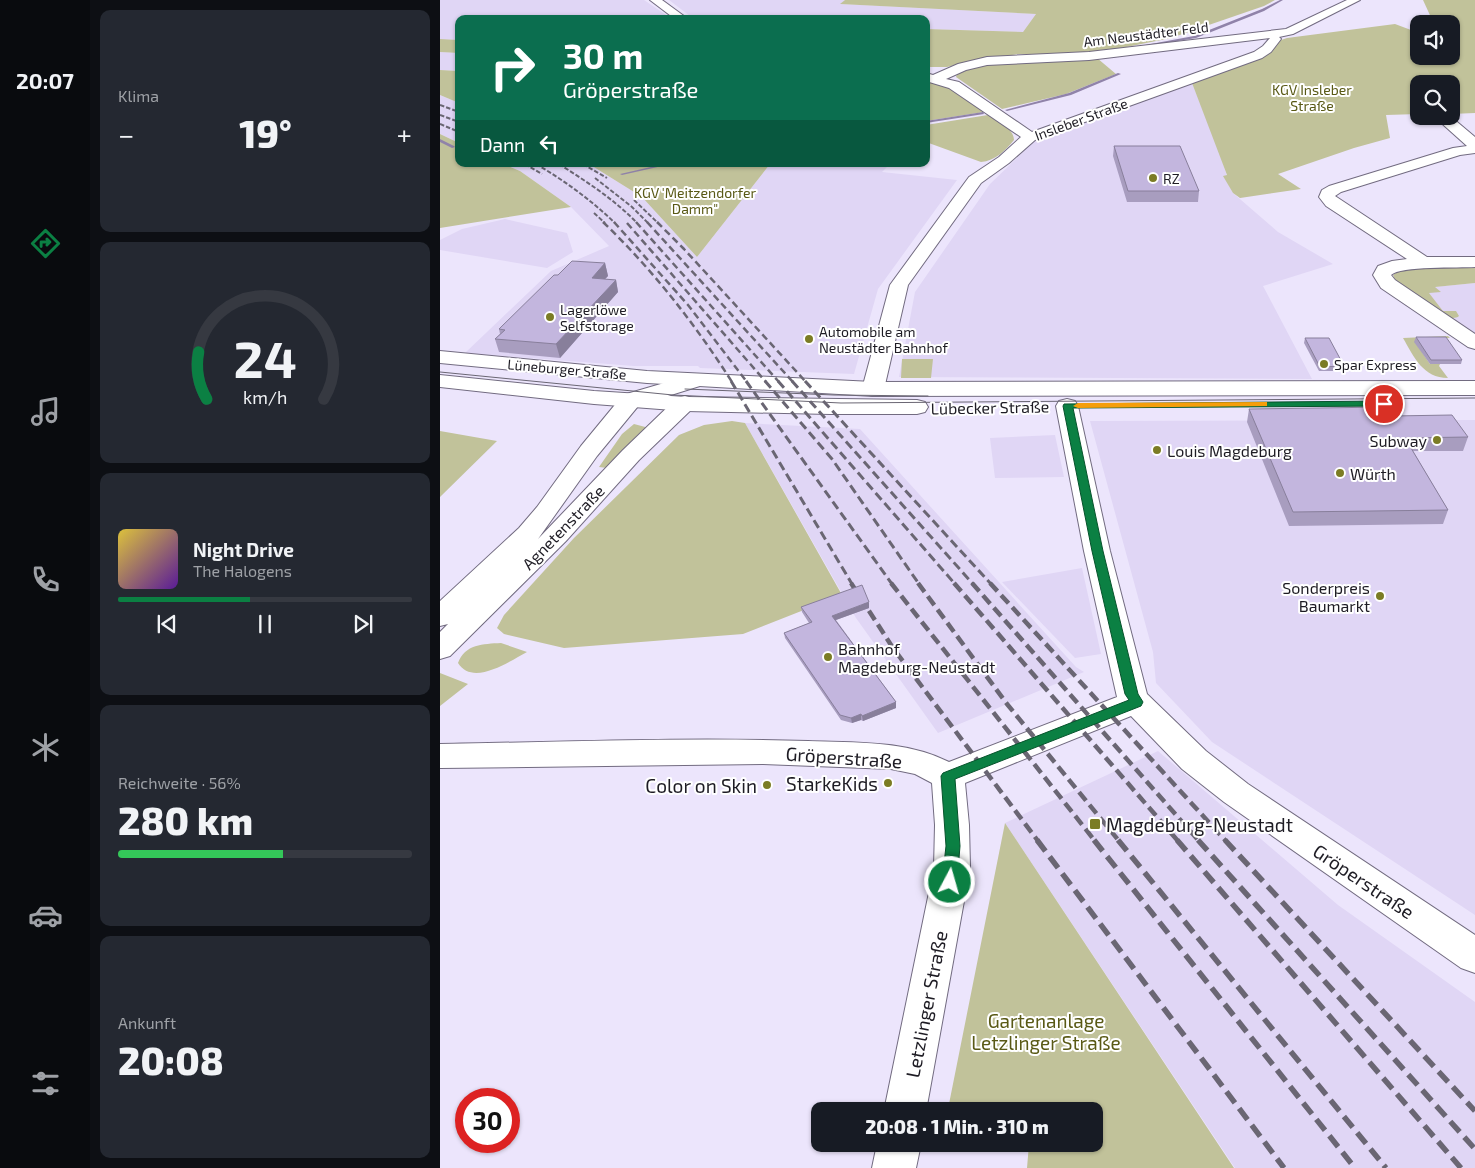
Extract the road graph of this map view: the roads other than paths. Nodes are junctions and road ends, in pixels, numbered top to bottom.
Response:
1 (655, 0) edge
2 (1356, 0) edge
3 (677, 15) edge
4 (1275, 39) dead end
5 (931, 78) edge
6 (1452, 125) edge
7 (1030, 136) junction
8 (1475, 147) edge
9 (1475, 262) edge
10 (1422, 263) junction
11 (1475, 344) edge
12 (440, 357) edge
13 (647, 377) junction
14 (695, 380) junction
15 (440, 381) edge
16 (667, 388) junction
17 (873, 388) junction
18 (1475, 388) edge
19 (631, 400) junction
20 (1475, 403) edge
21 (685, 404) junction
22 (1067, 406) junction
23 (440, 618) edge
24 (440, 649) edge
25 (1136, 702) junction
26 (440, 756) edge
27 (948, 776) junction
28 (1475, 956) edge
29 (907, 1102) edge
30 (897, 1152) edge
31 (894, 1168) edge

1 - 3 street
2 - 5 street, Am Neustädter Feld
4 - 7 street, Insleber Straße
5 - 7 street
6 - 8 street
7 - 17 street, Insleber Straße
8 - 10 street
9 - 10 street
10 - 11 street
12 - 13 street, Lüneburger Straße
13 - 14 street, Lüneburger Straße
13 - 16 street
14 - 16 street
14 - 17 street, Lübecker Straße
15 - 19 street, Lüneburger Straße
16 - 19 street
16 - 21 street
17 - 18 street, Lübecker Straße
19 - 21 street, Lüneburger Straße
19 - 23 street, Agnetenstraße
20 - 22 street, Lübecker Straße
21 - 22 street, Lübecker Straße
21 - 24 street, Agnetenstraße
22 - 25 street
25 - 27 street
25 - 28 street, Gröperstraße
26 - 27 street, Gröperstraße
27 - 29 street, Letzlinger Straße
30 - 31 street

